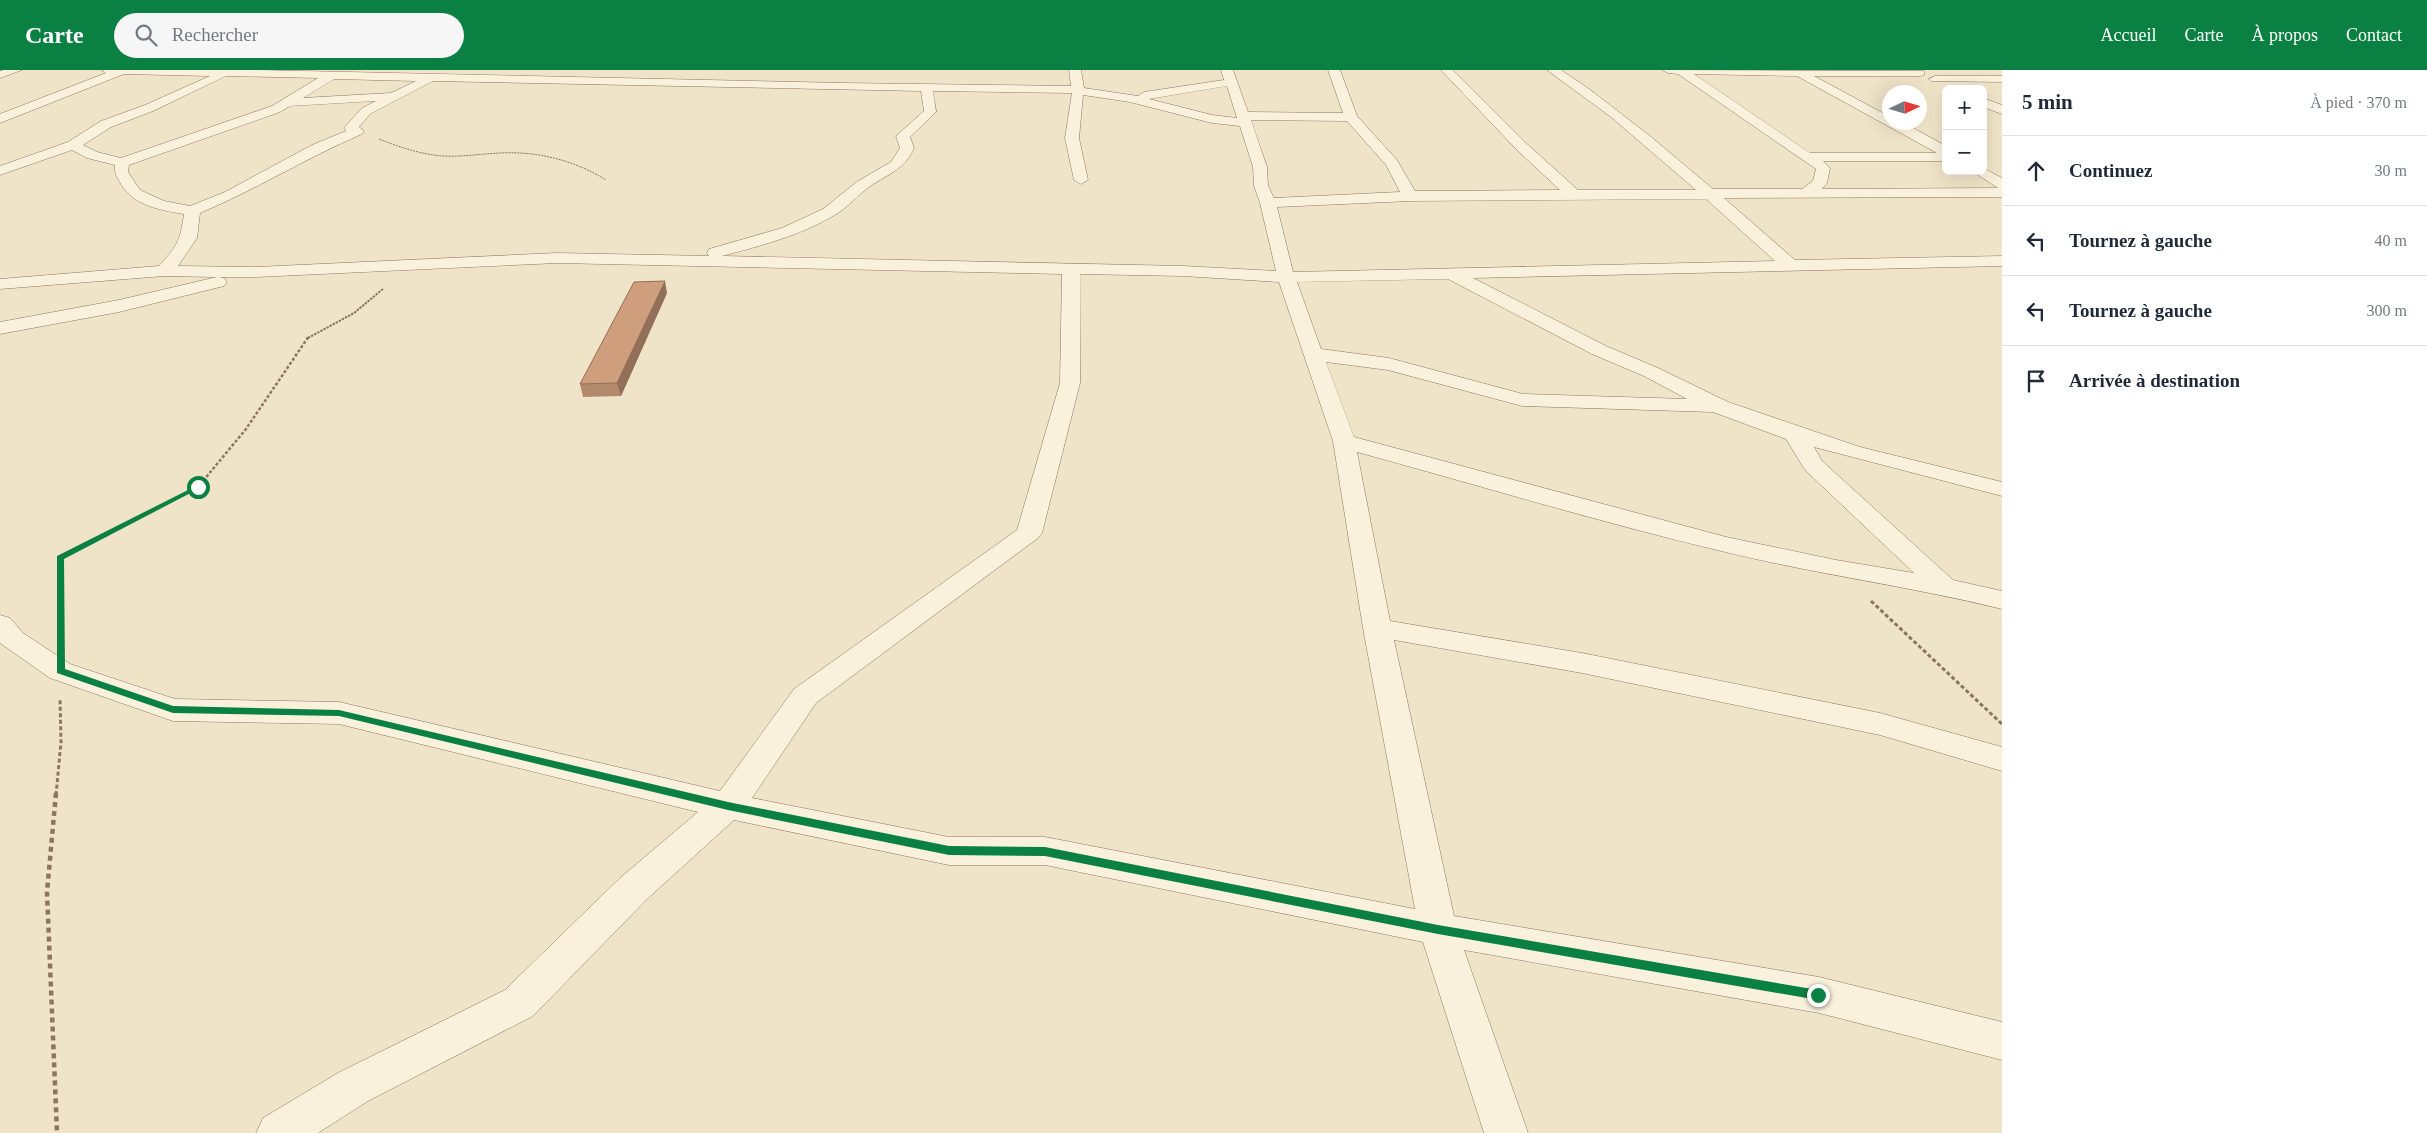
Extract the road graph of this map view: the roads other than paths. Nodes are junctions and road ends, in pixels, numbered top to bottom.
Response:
1 (16, 70) edge
2 (108, 70) edge
3 (123, 70) edge
4 (486, 70) edge
5 (745, 70) edge
6 (1334, 70) edge
7 (1447, 70) edge
8 (1553, 70) edge
9 (1668, 70) edge
10 (1680, 70) edge
11 (1073, 71) edge
12 (1797, 71) edge
13 (227, 72) junction
14 (1917, 72) edge
15 (447, 74) edge
16 (0, 75) edge
17 (333, 75) junction
18 (1228, 76) edge
19 (433, 77) junction
20 (1935, 79) junction
21 (2002, 79) edge
22 (734, 84) junction
23 (1948, 85) edge
24 (927, 88) junction
25 (1078, 90) junction
26 (399, 94) junction
27 (1130, 98) junction
28 (289, 102) junction
29 (1987, 104) edge
30 (2002, 110) edge
31 (1351, 117) junction
32 (1882, 118) edge
33 (0, 119) edge
34 (1245, 119) junction
35 (1905, 130) edge
36 (73, 145) junction
37 (1942, 150) edge
38 (1808, 157) junction
39 (1942, 157) edge
40 (122, 163) junction
41 (0, 171) edge
42 (1986, 175) edge
43 (1081, 180) dead end
44 (2002, 184) edge
45 (2002, 192) edge
46 (1709, 194) junction
47 (1574, 195) junction
48 (1804, 195) junction
49 (1410, 196) junction
50 (1268, 203) junction
51 (192, 211) junction
52 (2002, 261) edge
53 (682, 262) junction
54 (1790, 265) junction
55 (1070, 270) junction
56 (164, 271) junction
57 (256, 272) junction
58 (1448, 272) junction
59 (1286, 277) junction
60 (0, 284) edge
61 (0, 328) edge
62 (1314, 354) junction
63 (1720, 407) junction
64 (1794, 434) junction
65 (1344, 441) junction
66 (2002, 489) edge
67 (1944, 586) junction
68 (2002, 600) edge
69 (0, 624) edge
70 (1377, 628) junction
71 (2002, 759) edge
72 (728, 806) junction
73 (1438, 929) junction
74 (2002, 1041) edge
75 (278, 1133) edge
76 (1506, 1133) edge

1 - 16 street
2 - 3 street
3 - 13 street
3 - 33 street
4 - 15 street
5 - 22 street
6 - 31 street
7 - 47 street
8 - 46 street
9 - 10 street
10 - 12 street
10 - 38 street
11 - 25 street
12 - 14 street
12 - 32 street
13 - 17 street
13 - 36 street
14 - 20 street
15 - 19 street
15 - 22 street
17 - 19 street
17 - 28 street
18 - 27 street
18 - 34 street
19 - 26 street
20 - 21 street
20 - 23 street
22 - 24 street
24 - 25 street
24 - 53 street
25 - 27 street
25 - 43 street
26 - 28 street
26 - 51 street
27 - 34 street
28 - 40 street
29 - 30 street
31 - 34 street
31 - 49 street
34 - 50 street
35 - 37 street
36 - 40 street
36 - 41 street
38 - 39 street
38 - 48 street
40 - 51 street
42 - 44 street
45 - 48 street
46 - 47 street
46 - 48 street
46 - 54 street
47 - 49 street
49 - 50 street
50 - 59 street
51 - 56 street
52 - 54 street
53 - 55 street
53 - 57 street
54 - 58 street
55 - 59 street
55 - 72 street
56 - 57 street
56 - 60 street
57 - 61 street
58 - 59 street
58 - 63 street
59 - 62 street
62 - 63 street
62 - 65 street
63 - 64 street
64 - 66 street
64 - 67 street
65 - 67 street
65 - 70 street
67 - 68 street
69 - 72 street
70 - 71 street
70 - 73 street
72 - 73 street
72 - 75 street
73 - 74 street
73 - 76 street

